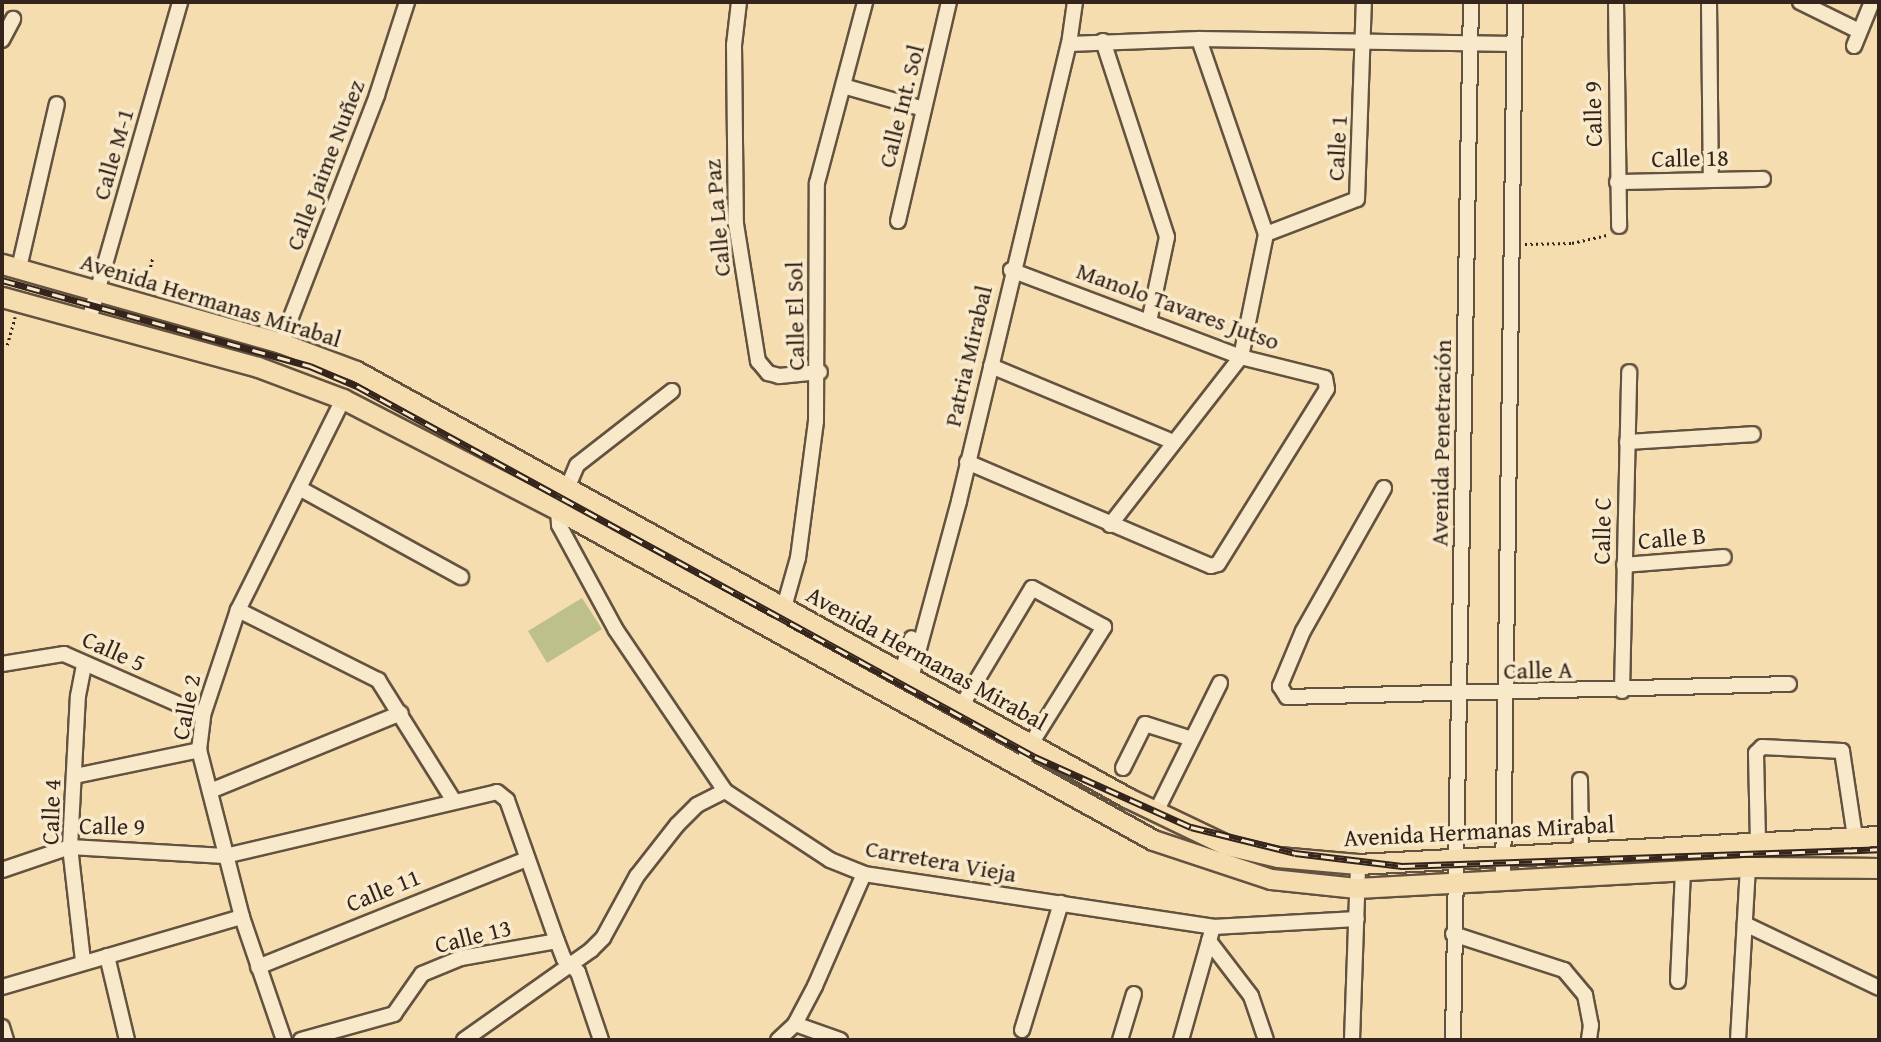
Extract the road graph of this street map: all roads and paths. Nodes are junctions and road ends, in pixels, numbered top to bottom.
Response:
1 (180, 2) edge
2 (407, 2) edge
3 (739, 2) edge
4 (865, 2) edge
5 (949, 2) edge
6 (1074, 2) edge
7 (1364, 2) edge
8 (1471, 2) edge
9 (1515, 2) edge
10 (1616, 2) edge
11 (1709, 2) edge
12 (1800, 2) edge
13 (1872, 2) edge
14 (13, 19) dead end
15 (1859, 31) junction
16 (1199, 39) junction
17 (2, 40) edge
18 (1103, 41) junction
19 (1365, 41) junction
20 (1471, 42) junction
21 (1069, 44) junction
22 (1514, 44) junction
23 (1854, 46) dead end
24 (843, 86) junction
25 (57, 104) dead end
26 (924, 109) junction
27 (1763, 179) dead end
28 (1711, 180) junction
29 (1617, 182) junction
30 (898, 221) dead end
31 (1619, 226) joint
32 (1266, 234) junction
33 (1511, 245) junction
34 (153, 257) dead end
35 (10, 266) edge
36 (1011, 270) junction
37 (147, 278) dead end
38 (98, 290) junction
39 (2, 297) edge
40 (14, 320) dead end
41 (89, 320) junction
42 (1149, 323) junction
43 (281, 343) junction
44 (7, 345) dead end
45 (1241, 357) junction
46 (991, 366) junction
47 (820, 372) junction
48 (1629, 372) dead end
49 (672, 391) dead end
50 (343, 399) junction
51 (1753, 434) dead end
52 (1174, 442) junction
53 (1627, 442) junction
54 (965, 467) junction
55 (567, 485) junction
56 (299, 488) junction
57 (1384, 488) dead end
58 (558, 510) junction
59 (1110, 525) junction
60 (1724, 557) dead end
61 (1624, 565) junction
62 (461, 577) dead end
63 (787, 608) junction
64 (239, 610) junction
65 (777, 632) junction
66 (2, 664) edge
67 (84, 664) junction
68 (906, 675) junction
69 (1220, 683) dead end
70 (1789, 684) dead end
71 (1622, 691) junction
72 (1460, 694) junction
73 (1504, 694) junction
74 (962, 705) junction
75 (401, 713) junction
76 (203, 715) junction
77 (1192, 739) junction
78 (1031, 744) junction
79 (199, 750) junction
80 (1021, 768) junction
81 (1123, 768) dead end
82 (75, 776) junction
83 (1580, 779) dead end
84 (725, 790) junction
85 (210, 791) junction
86 (454, 801) junction
87 (1156, 812) junction
88 (1879, 836) edge
89 (1855, 837) junction
90 (1758, 842) junction
91 (70, 847) junction
92 (1581, 852) junction
93 (225, 856) junction
94 (1503, 856) junction
95 (527, 859) junction
96 (1460, 860) junction
97 (1358, 864) junction
98 (1748, 867) junction
99 (1879, 868) edge
100 (2, 870) edge
101 (1683, 871) junction
102 (864, 874) junction
103 (1503, 882) junction
104 (1456, 884) junction
105 (1357, 888) junction
106 (1061, 903) junction
107 (242, 917) junction
108 (1357, 919) junction
109 (1745, 924) junction
110 (1211, 934) junction
111 (1453, 934) junction
112 (557, 941) junction
113 (107, 956) junction
114 (83, 961) junction
115 (570, 965) junction
116 (258, 967) junction
117 (1678, 981) dead end
118 (2, 987) edge
119 (1879, 988) edge
120 (1133, 994) dead end
121 (795, 1024) junction
122 (2, 1027) edge
123 (1022, 1031) dead end
124 (781, 1039) edge
125 (6, 1040) edge
126 (127, 1040) edge
127 (284, 1040) edge
128 (301, 1040) edge
129 (464, 1040) edge
130 (601, 1040) edge
131 (840, 1040) edge
132 (1120, 1040) edge
133 (1181, 1040) edge
134 (1266, 1040) edge
135 (1352, 1040) edge
136 (1453, 1040) edge
137 (1589, 1040) edge
138 (1738, 1040) edge

1 - 38 street, Calle M-1
2 - 43 street, Calle Jaime Nuñez
3 - 47 street, Calle La Paz
4 - 24 street, Calle El Sol
5 - 26 street, Calle Int. Sol
6 - 21 street, Patria Mirabal
7 - 19 street, Calle 1
8 - 20 street, Avenida Penetración
9 - 22 street
10 - 29 street, Calle 9
11 - 28 street
12 - 15 street
13 - 15 street
14 - 17 street
15 - 23 street
16 - 18 street
16 - 19 street
16 - 32 street
18 - 21 street
18 - 42 street
19 - 20 street
19 - 32 street, Calle 1
20 - 22 street
20 - 72 street, Avenida Penetración
21 - 36 street, Patria Mirabal
22 - 33 street
24 - 26 street
24 - 47 street, Calle El Sol
25 - 35 street
26 - 30 street, Calle Int. Sol
27 - 28 street, Calle 18
28 - 29 street, Calle 18
29 - 31 street, Calle 9
31 - 33 path
32 - 45 street
33 - 73 street
34 - 37 path
35 - 38 main road, Avenida Hermanas Mirabal
36 - 42 street, Manolo Tavares Jutso
36 - 46 street, Patria Mirabal
38 - 41 street, Calle M-1
38 - 43 main road, Avenida Hermanas Mirabal
39 - 41 main road, Avenida Hermanas Mirabal
40 - 44 path
41 - 50 main road, Avenida Hermanas Mirabal
42 - 45 street, Manolo Tavares Jutso
43 - 55 main road, Avenida Hermanas Mirabal
45 - 52 street
45 - 59 street, Manolo Tavares Jutso
46 - 52 street
46 - 54 street, Patria Mirabal
47 - 63 street, Calle El Sol
48 - 53 street, Calle C
49 - 55 street
50 - 56 street, Calle 2
50 - 58 main road, Avenida Hermanas Mirabal
51 - 53 street
52 - 59 street
53 - 61 street, Calle C
54 - 59 street
54 - 68 street, Patria Mirabal
55 - 58 street
55 - 63 main road, Avenida Hermanas Mirabal
56 - 62 street
56 - 64 street, Calle 2
57 - 72 street, Calle A
58 - 65 main road, Avenida Hermanas Mirabal
58 - 84 street, Carretera Vieja
60 - 61 street, Calle B
61 - 71 street, Calle C
63 - 65 street, Calle El Sol
63 - 68 main road, Avenida Hermanas Mirabal
64 - 75 street
64 - 76 street, Calle 2
65 - 80 main road, Avenida Hermanas Mirabal
66 - 67 street, Calle 5
67 - 76 street, Calle 5
67 - 82 street, Calle 4
68 - 74 main road, Avenida Hermanas Mirabal
69 - 77 street
70 - 71 street, Calle A
71 - 73 street, Calle A
72 - 73 street, Calle A
72 - 96 street, Avenida Penetración
73 - 94 street
74 - 78 main road, Avenida Hermanas Mirabal
74 - 78 street
75 - 85 street
75 - 86 street
76 - 79 street, Calle 2
77 - 81 street
77 - 87 street
78 - 80 street
78 - 87 main road, Avenida Hermanas Mirabal
79 - 82 street
79 - 85 street, Calle 2
80 - 105 main road, Avenida Hermanas Mirabal
82 - 91 street, Calle 4
83 - 92 street
84 - 102 street, Carretera Vieja
84 - 115 street
85 - 93 street, Calle 2
86 - 93 street, Calle 9
86 - 95 street, Calle 9
87 - 97 main road, Avenida Hermanas Mirabal
88 - 89 main road, Avenida Hermanas Mirabal
89 - 90 main road, Avenida Hermanas Mirabal
89 - 90 street
90 - 92 main road, Avenida Hermanas Mirabal
91 - 93 street, Calle 9
91 - 100 street, Calle 9
91 - 114 street, Calle 4
92 - 94 main road, Avenida Hermanas Mirabal
93 - 107 street, Calle 2
94 - 96 main road, Avenida Hermanas Mirabal
94 - 103 street
95 - 112 street
95 - 116 street, Calle 11
96 - 97 main road, Avenida Hermanas Mirabal
96 - 104 street, Avenida Penetración
97 - 105 street
98 - 99 main road, Avenida Hermanas Mirabal
98 - 101 main road, Avenida Hermanas Mirabal
98 - 109 street
101 - 103 main road, Avenida Hermanas Mirabal
101 - 117 street
102 - 106 street, Carretera Vieja
102 - 121 street
103 - 104 main road, Avenida Hermanas Mirabal
104 - 105 main road, Avenida Hermanas Mirabal
104 - 111 street, Avenida Penetración
105 - 108 street
106 - 110 street, Carretera Vieja
106 - 123 street
107 - 113 street
107 - 116 street, Calle 2
108 - 110 street, Carretera Vieja
108 - 135 street
109 - 119 street
109 - 138 street
110 - 133 street
110 - 134 street
111 - 136 street, Avenida Penetración
111 - 137 street
112 - 115 street
112 - 128 street, Calle 13
113 - 114 street
113 - 126 street
114 - 118 street
115 - 129 street
115 - 130 street
116 - 127 street, Calle 2
120 - 132 street
121 - 124 street
121 - 131 street
122 - 125 street

